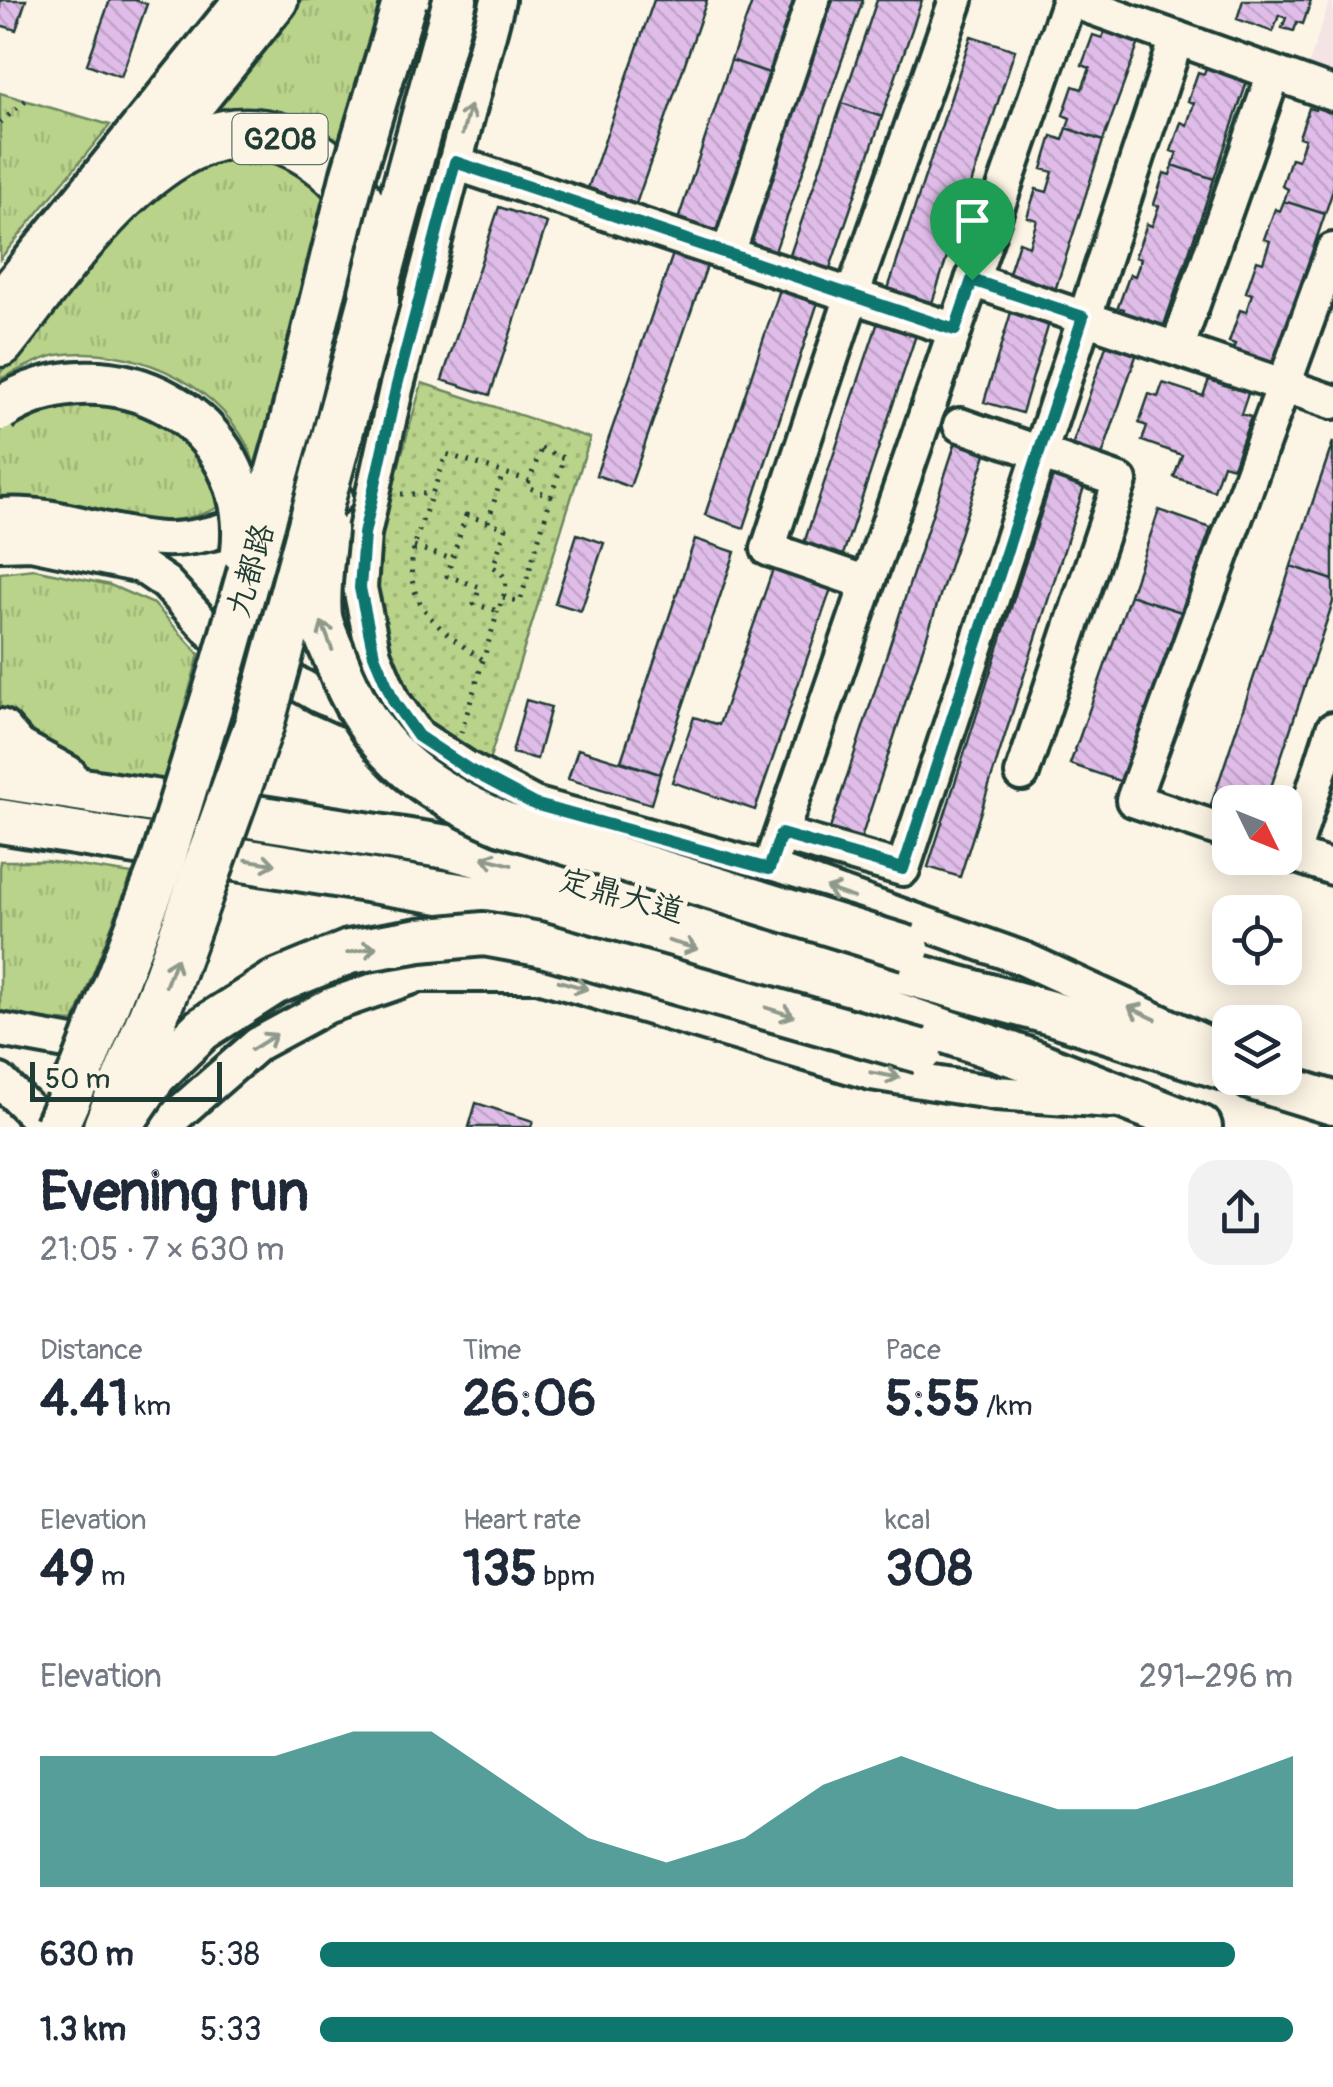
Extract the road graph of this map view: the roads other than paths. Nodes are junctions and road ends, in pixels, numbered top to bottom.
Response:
1 (240, 0) edge
2 (276, 0) edge
3 (405, 0) edge
4 (455, 0) edge
5 (498, 0) edge
6 (814, 0) edge
7 (956, 0) edge
8 (1070, 0) edge
9 (1177, 38) junction
10 (1274, 73) junction
11 (1333, 94) edge
12 (455, 162) junction
13 (103, 215) junction
14 (1333, 250) edge
15 (728, 254) junction
16 (972, 280) junction
17 (852, 296) junction
18 (0, 297) edge
19 (374, 300) junction
20 (1083, 317) junction
21 (955, 330) junction
22 (0, 342) edge
23 (1178, 349) junction
24 (1284, 384) junction
25 (1333, 402) edge
26 (0, 409) edge
27 (960, 425) dead end
28 (338, 431) junction
29 (1039, 452) junction
30 (382, 490) junction
31 (0, 515) edge
32 (0, 544) edge
33 (867, 583) junction
34 (224, 662) junction
35 (1333, 729) edge
36 (0, 731) edge
37 (418, 736) junction
38 (1022, 774) dead end
39 (0, 777) edge
40 (108, 794) junction
41 (1302, 816) edge
42 (0, 821) edge
43 (1212, 827) edge
44 (781, 834) junction
45 (96, 835) junction
46 (0, 836) edge
47 (1302, 857) edge
48 (1333, 868) edge
49 (769, 869) junction
50 (1051, 1013) junction
51 (0, 1030) edge
52 (1212, 1046) edge
53 (1026, 1059) junction
54 (1212, 1064) edge
55 (83, 1067) junction
56 (0, 1081) edge
57 (213, 1082) junction
58 (1302, 1088) edge
59 (1302, 1093) edge
60 (1333, 1102) edge
61 (1146, 1103) junction
62 (31, 1127) edge
63 (47, 1127) edge
64 (56, 1127) edge
65 (108, 1127) edge
66 (120, 1127) edge
67 (164, 1127) edge
68 (1200, 1127) edge

1 - 18 lane
2 - 13 main road
3 - 34 main road, 九都路, bridge
4 - 19 main road, 九都路
12 -> 5 lane
6 - 15 lane
7 - 17 lane
8 - 9 lane
8 - 16 lane
9 - 10 lane
9 - 20 lane
10 - 11 lane
10 - 23 lane
12 - 15 lane
12 - 30 lane
13 - 19 highway, G208, bridge
13 - 22 highway, G208
14 - 24 lane
15 - 17 lane
16 - 20 lane
16 - 21 lane
17 - 21 lane
17 - 33 lane
19 - 28 highway, 九都路, bridge
20 - 23 lane
20 - 29 lane
21 - 33 lane
23 - 24 lane
24 - 25 lane
24 - 43 lane
26 - 34 main road, bridge
27 - 29 lane
50 -> 28 main road, bridge
65 -> 28 highway, 九都路, bridge
29 - 38 lane
29 - 44 lane
30 - 31 lane
30 - 37 lane
32 - 37 lane
33 - 44 lane
34 - 55 main road, 九都路, bridge
35 - 41 lane
36 - 40 main road
37 - 49 lane
39 - 40 main road, 定鼎大道
50 -> 40 main road, 定鼎大道
42 - 45 main road, 定鼎大道
44 - 49 lane
45 - 46 main road
45 -> 53 main road, 定鼎大道
47 - 48 lane
52 -> 49 lane
50 - 54 main road, 定鼎大道
51 - 57 lane
53 - 61 main road, 定鼎大道
66 -> 53 main road, bridge
55 - 62 main road, bridge
55 - 64 main road, 九都路, bridge
56 - 63 lane
57 -> 61 lane
57 - 67 lane
58 - 60 lane
59 - 60 main road
61 - 68 main road, 定鼎大道

